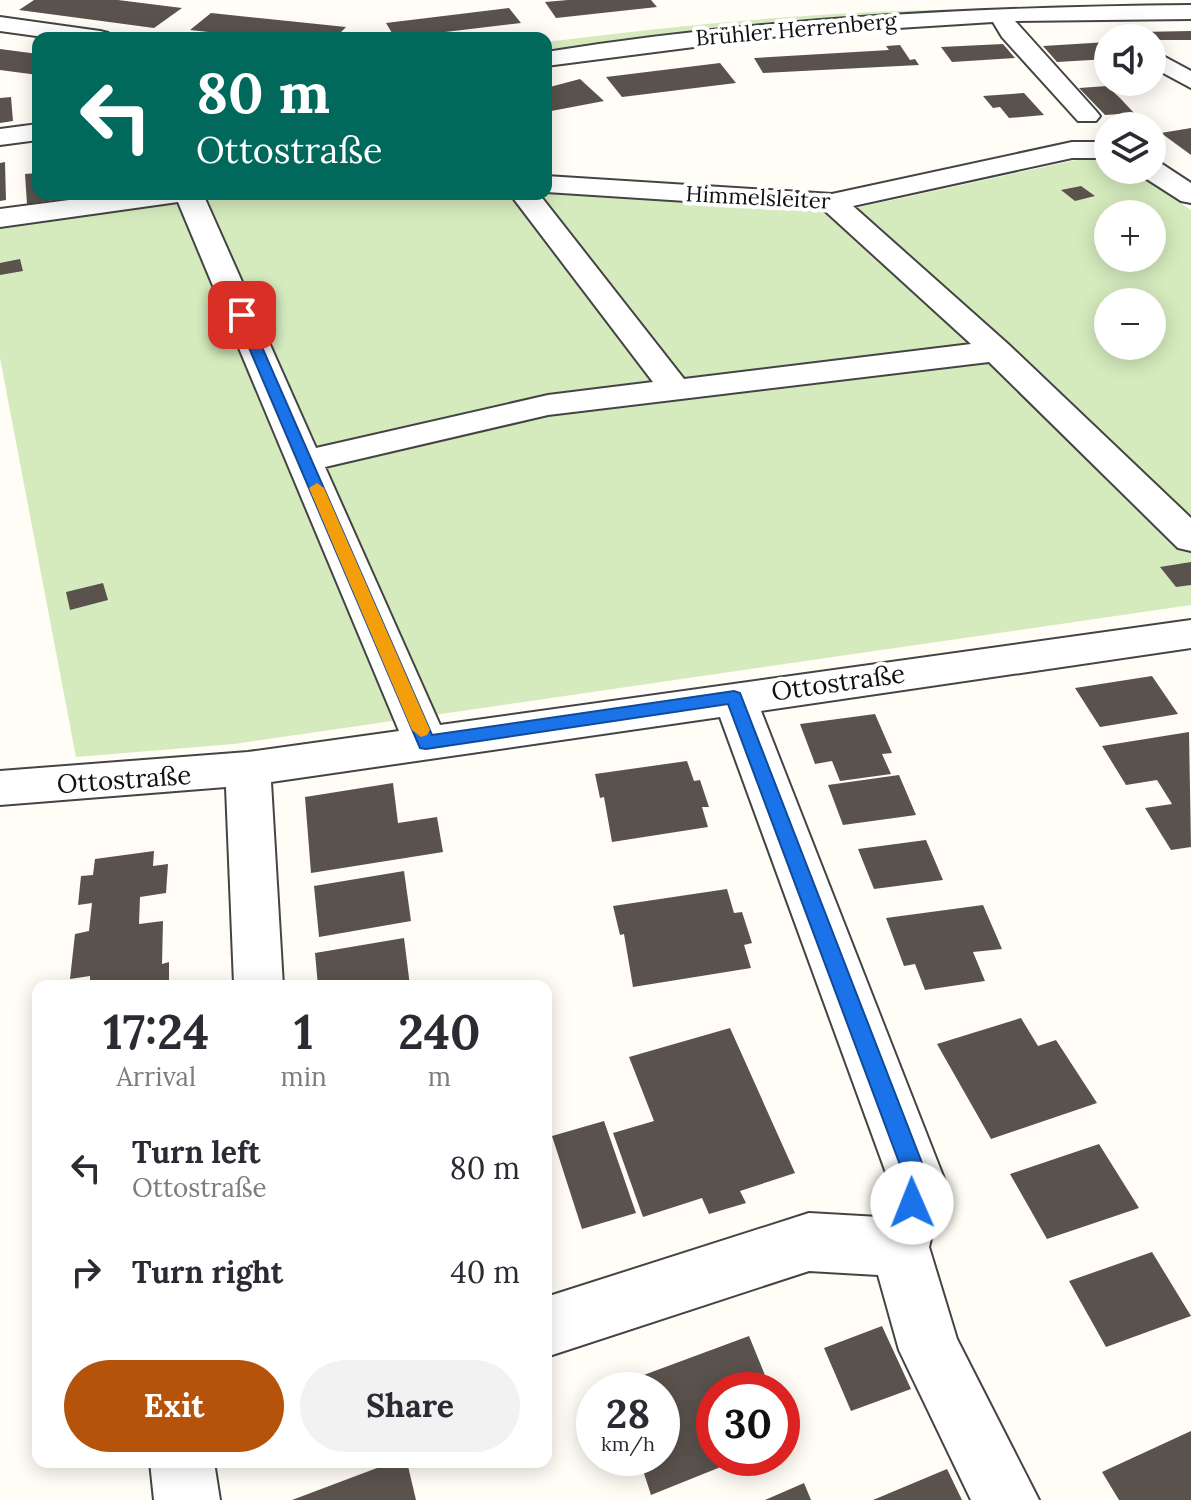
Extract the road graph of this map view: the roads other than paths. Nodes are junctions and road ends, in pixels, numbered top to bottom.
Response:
1 (804, 4) edge
2 (1114, 6) edge
3 (1191, 12) edge
4 (1052, 19) junction
5 (0, 24) edge
6 (1006, 24) junction
7 (878, 29) junction
8 (1094, 30) edge
9 (57, 32) edge
10 (560, 34) dead end
11 (552, 58) edge
12 (1166, 66) edge
13 (552, 77) edge
14 (1191, 81) edge
15 (1087, 116) dead end
16 (32, 133) edge
17 (0, 137) edge
18 (1094, 150) edge
19 (1166, 179) edge
20 (552, 184) edge
21 (1191, 195) edge
22 (133, 200) edge
23 (192, 200) edge
24 (529, 200) edge
25 (832, 202) junction
26 (0, 218) edge
27 (997, 351) junction
28 (676, 390) junction
29 (305, 461) junction
30 (1191, 539) edge
31 (1191, 634) edge
32 (734, 697) junction
33 (426, 743) junction
34 (248, 769) junction
35 (0, 788) edge
36 (259, 980) edge
37 (900, 1247) junction
38 (552, 1325) edge
39 (183, 1468) edge
40 (187, 1500) edge
41 (1006, 1500) edge

1 - 4 street
1 - 10 street
2 - 3 street
2 - 4 street
4 - 6 street
4 - 8 street
5 - 9 street
6 - 7 street
6 - 15 street
7 - 11 street, Brühler Herrenberg
7 - 13 street
12 - 14 street
16 - 17 street
18 - 25 street, Himmelsleiter
19 - 21 street
20 - 25 street, Himmelsleiter
22 - 26 street
23 - 29 street
24 - 28 street
25 - 27 street
27 - 28 street
27 - 30 street
28 - 29 street
29 - 33 street
31 - 32 street, Ottostraße
32 - 33 street, Ottostraße
32 - 37 street
33 - 34 street, Ottostraße
34 - 35 street, Ottostraße
34 - 36 street
37 - 38 street
37 - 41 street
39 - 40 street

